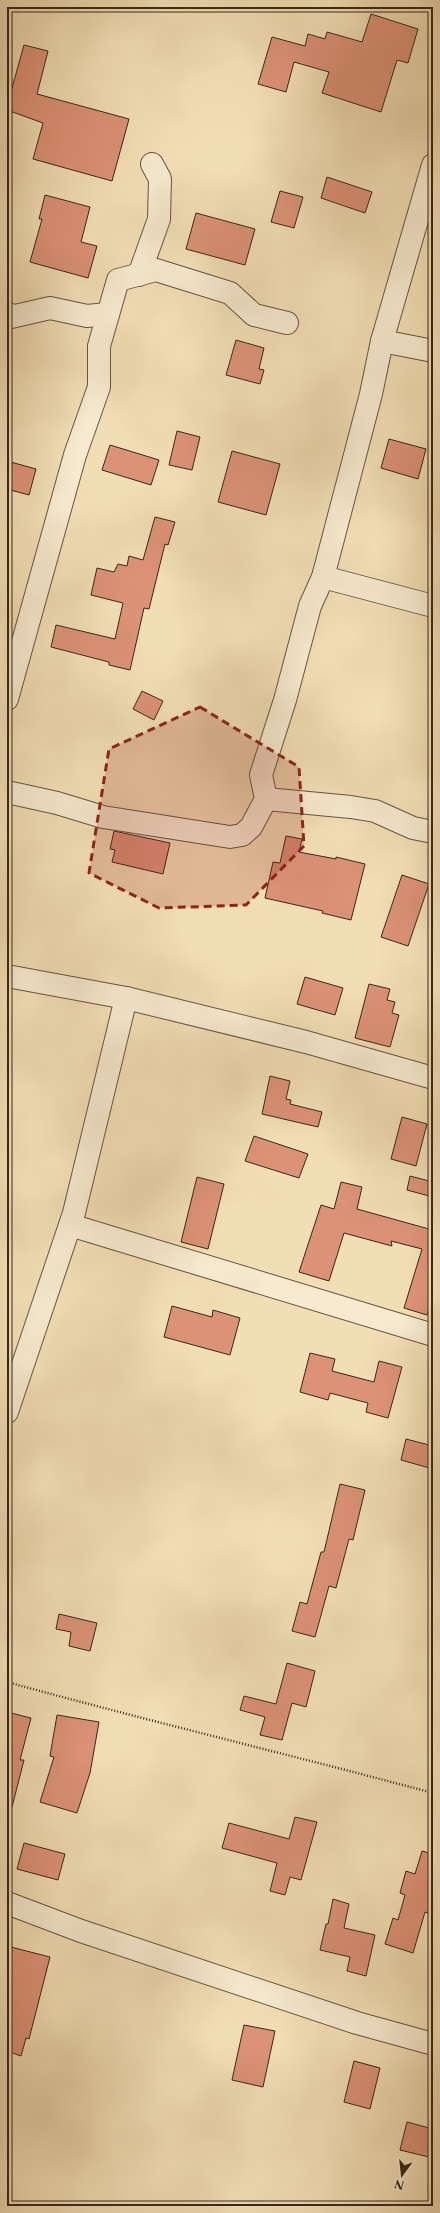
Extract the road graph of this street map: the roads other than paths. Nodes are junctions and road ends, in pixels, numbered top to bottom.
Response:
1 (152, 164) dead end
2 (433, 165) edge
3 (139, 275) junction
4 (7, 313) edge
5 (108, 314) junction
6 (287, 323) dead end
7 (382, 341) junction
8 (433, 351) edge
9 (323, 577) junction
10 (433, 606) edge
11 (7, 699) edge
12 (7, 792) edge
13 (266, 799) junction
14 (433, 832) edge
15 (7, 976) edge
16 (126, 998) junction
17 (433, 1078) edge
18 (70, 1225) junction
19 (433, 1335) edge
20 (7, 1412) edge
21 (7, 1903) edge
22 (433, 2044) edge

1 - 3 street
2 - 7 street
3 - 5 street
3 - 6 street
4 - 5 street
5 - 11 street
7 - 8 street
7 - 9 street
9 - 10 street
9 - 13 street
12 - 13 street
13 - 14 street
15 - 16 street
16 - 17 street
16 - 18 street
18 - 19 street
18 - 20 street
21 - 22 street

